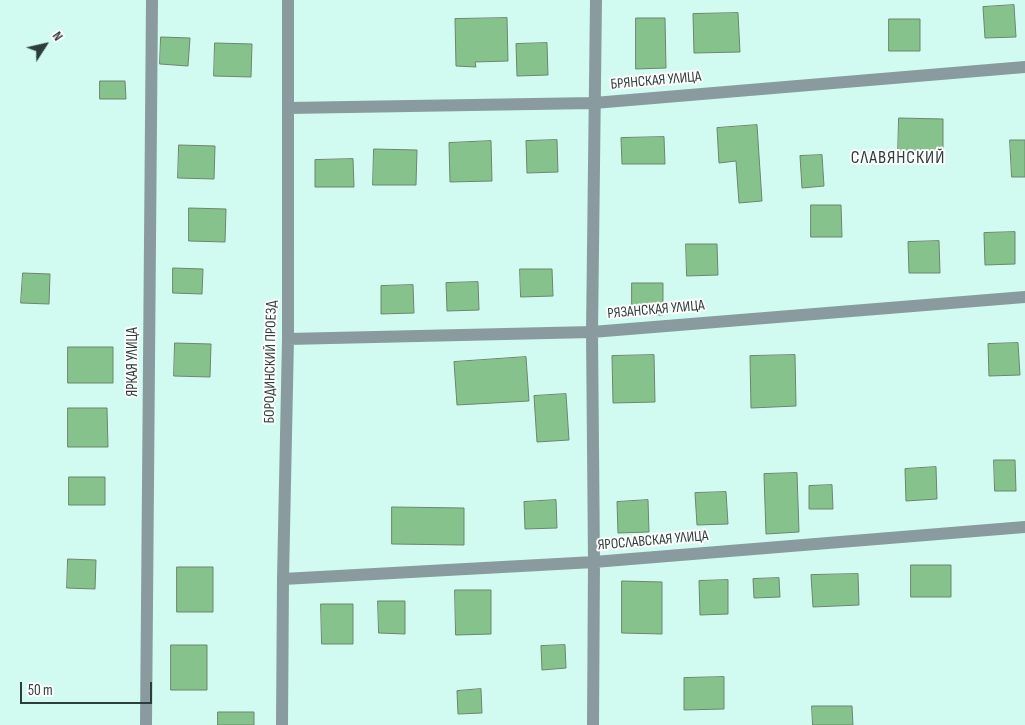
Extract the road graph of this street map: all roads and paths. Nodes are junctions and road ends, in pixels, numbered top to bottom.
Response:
1 (152, 0) edge
2 (288, 0) edge
3 (596, 0) edge
4 (1025, 67) edge
5 (594, 103) junction
6 (288, 108) junction
7 (1025, 297) edge
8 (592, 332) junction
9 (288, 339) junction
10 (1025, 527) edge
11 (594, 562) junction
12 (283, 579) junction
13 (146, 725) edge
14 (282, 725) edge
15 (593, 725) edge

1 - 13 street, ЯРКАЯ УЛИЦА
2 - 6 street, БОРОДИНСКИЙ ПРОЕЗД
3 - 5 street
4 - 5 street, БРЯНСКАЯ УЛИЦА
5 - 6 street, БРЯНСКАЯ УЛИЦА
5 - 8 street
6 - 9 street, БОРОДИНСКИЙ ПРОЕЗД
7 - 8 street, РЯЗАНСКАЯ УЛИЦА
8 - 9 street, РЯЗАНСКАЯ УЛИЦА
8 - 11 street
9 - 12 street, БОРОДИНСКИЙ ПРОЕЗД
10 - 11 street, ЯРОСЛАВСКАЯ УЛИЦА
11 - 12 street, ЯРОСЛАВСКАЯ УЛИЦА
11 - 15 street
12 - 14 street, БОРОДИНСКИЙ ПРОЕЗД

